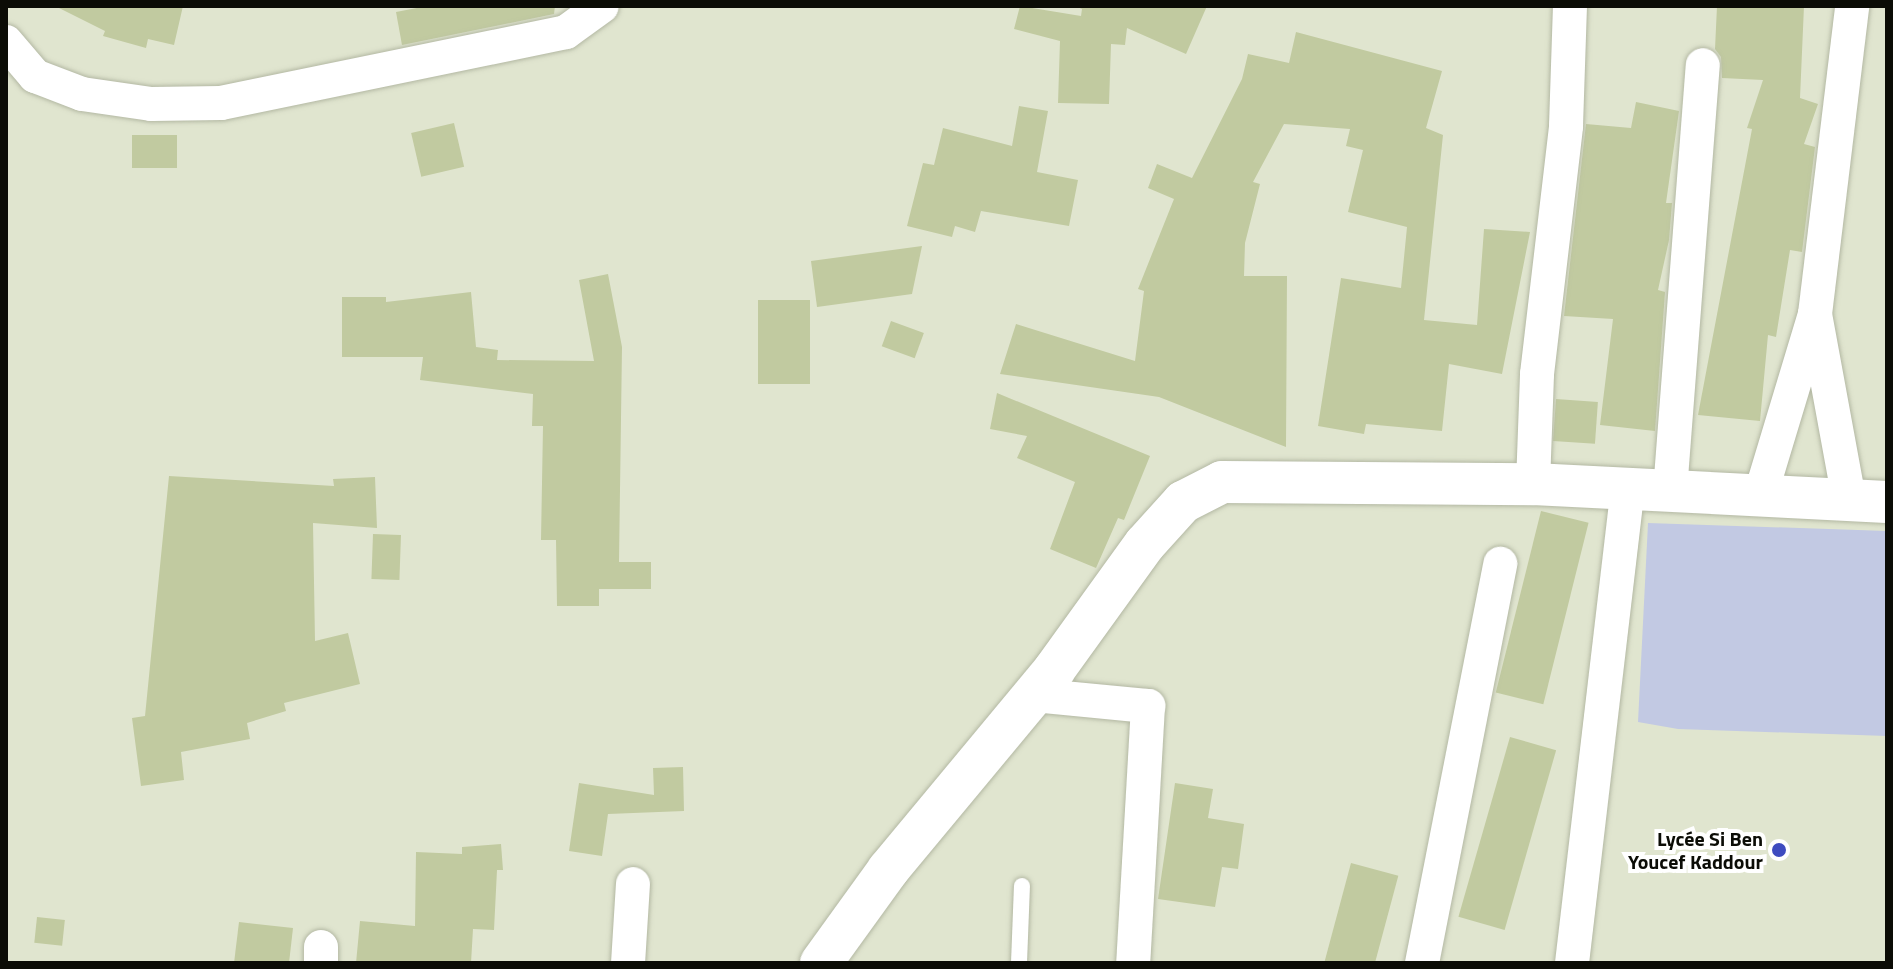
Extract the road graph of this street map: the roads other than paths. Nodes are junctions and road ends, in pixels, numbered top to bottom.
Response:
1 (602, 6) edge
2 (1570, 6) edge
3 (1852, 6) edge
4 (6, 42) edge
5 (1703, 65) dead end
6 (1815, 314) junction
7 (1533, 484) junction
8 (1628, 489) junction
9 (1670, 491) junction
10 (1761, 493) junction
11 (1868, 500) edge
12 (1500, 564) dead end
13 (1033, 695) junction
14 (633, 884) dead end
15 (1022, 886) dead end
16 (628, 963) edge
17 (821, 963) edge
18 (1019, 963) edge
19 (1133, 963) edge
20 (1422, 963) edge
21 (1572, 963) edge

1 - 4 street
2 - 7 street
3 - 6 street
5 - 9 street
6 - 10 street
6 - 11 street
7 - 8 street
7 - 13 street
8 - 9 street
8 - 21 street
9 - 10 street
10 - 11 street
12 - 20 street
13 - 17 street
13 - 19 street
14 - 16 street
15 - 18 lane

